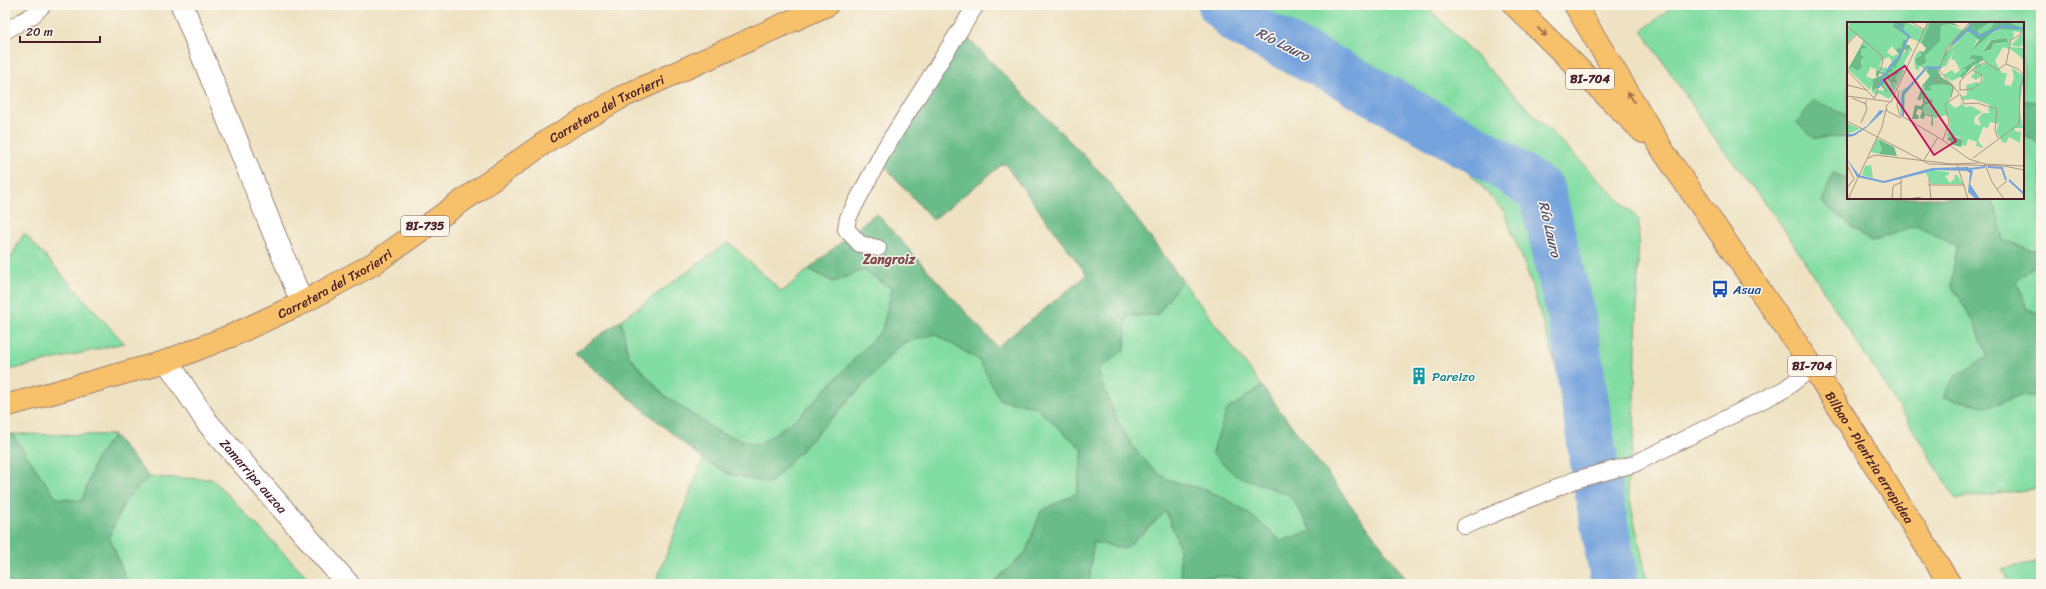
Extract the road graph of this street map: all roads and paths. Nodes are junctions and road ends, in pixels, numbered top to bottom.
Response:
1 (43, 5) edge
2 (182, 5) edge
3 (827, 5) edge
4 (976, 5) edge
5 (1514, 5) edge
6 (1575, 5) edge
7 (5, 31) edge
8 (1666, 154) junction
9 (878, 248) dead end
10 (302, 304) junction
11 (168, 360) junction
12 (1813, 367) junction
13 (5, 406) edge
14 (1465, 526) dead end
15 (348, 584) edge
16 (1950, 584) edge

1 - 7 lane
2 - 10 street
3 - 10 main road, Carretera del Txorierri / BI-735
4 - 9 lane
5 -> 8 main road, BI-704
8 -> 6 main road, BI-704
8 - 12 main road, Bilbao - Plentzia errepidea / BI-704
10 - 11 main road, Carretera del Txorierri / BI-735
11 - 13 main road, Carretera del Txorierri / BI-735
11 - 15 street, Zamarripa auzoa
12 - 14 lane
12 - 16 main road, Bilbao - Plentzia errepidea / BI-704

